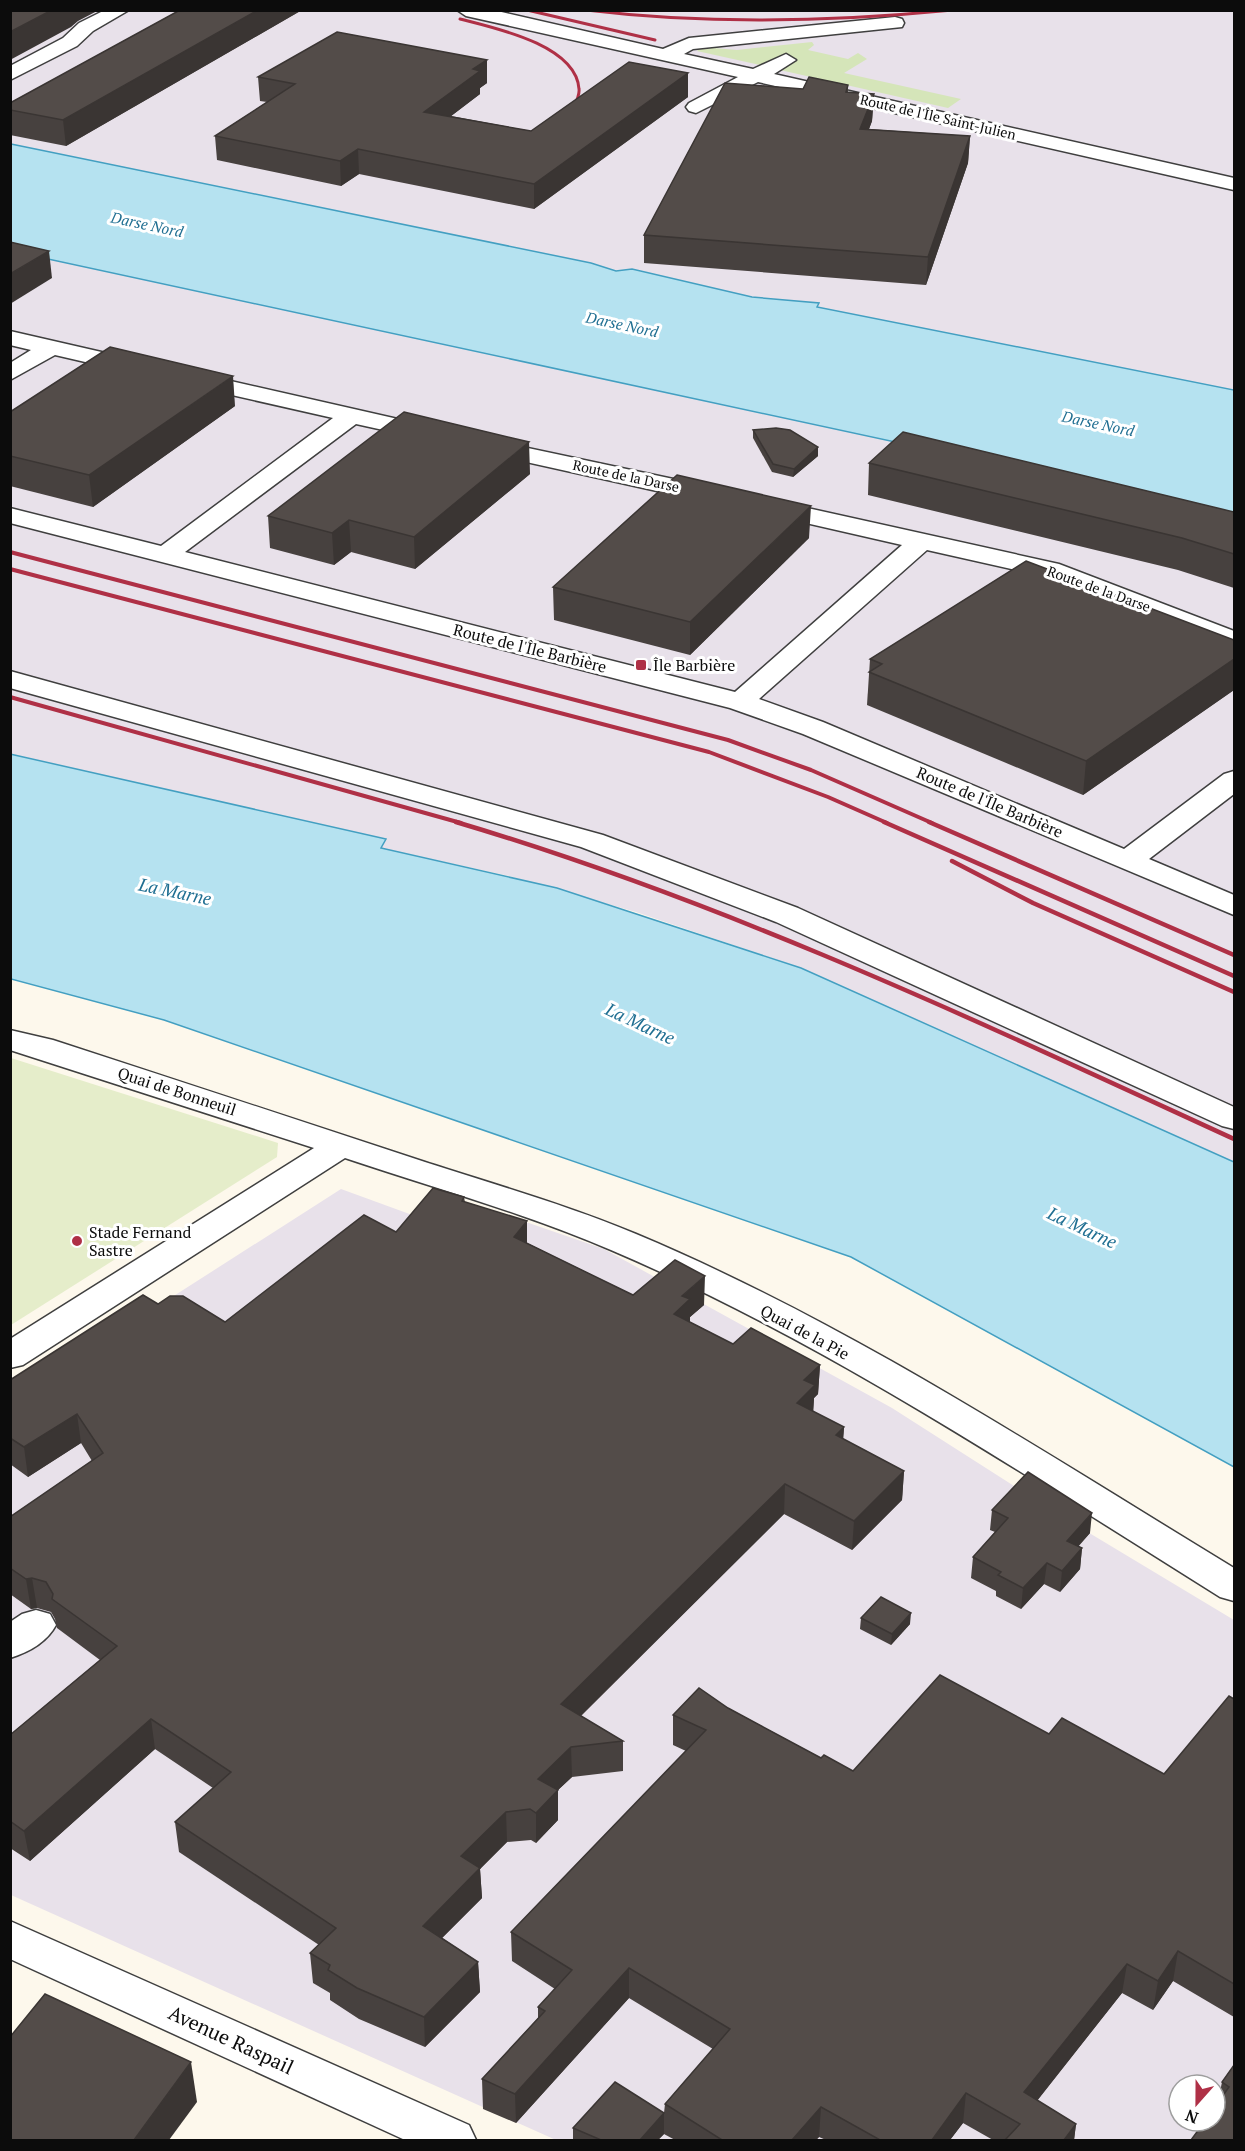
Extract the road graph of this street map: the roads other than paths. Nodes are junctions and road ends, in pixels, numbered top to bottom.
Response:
1 (120, 10) edge
2 (466, 10) edge
3 (895, 23) dead end
4 (666, 55) junction
5 (786, 60) dead end
6 (10, 74) edge
7 (755, 76) junction
8 (696, 107) dead end
9 (1234, 184) edge
10 (10, 338) edge
11 (51, 347) junction
12 (10, 373) edge
13 (351, 416) junction
14 (10, 515) edge
15 (922, 542) junction
16 (165, 555) junction
17 (1234, 639) edge
18 (10, 679) edge
19 (740, 702) junction
20 (1234, 780) edge
21 (1127, 861) junction
22 (1234, 906) edge
23 (10, 1040) edge
24 (1234, 1119) edge
25 (342, 1145) junction
26 (10, 1356) edge
27 (1234, 1587) edge
28 (10, 1939) edge
29 (452, 2140) edge

1 - 6 street
2 - 4 street, Route de l'Île Saint-Julien
3 - 4 street
4 - 7 street, Route de l'Île Saint-Julien
5 - 7 street
7 - 8 street
7 - 9 street, Route de l'Île Saint-Julien
10 - 11 street, Route de la Darse
11 - 12 street
11 - 13 street, Route de la Darse
13 - 15 street, Route de la Darse
13 - 16 street
14 - 16 street, Route de l'Île Barbière
15 - 17 street, Route de la Darse
15 - 19 street
16 - 19 street, Route de l'Île Barbière
18 - 24 street
19 - 21 street, Route de l'Île Barbière
20 - 21 street
21 - 22 street, Route de l'Île Barbière
23 - 25 street, Quai de Bonneuil
25 - 26 street
25 - 27 street, Quai de la Pie
28 - 29 street, Avenue Raspail

